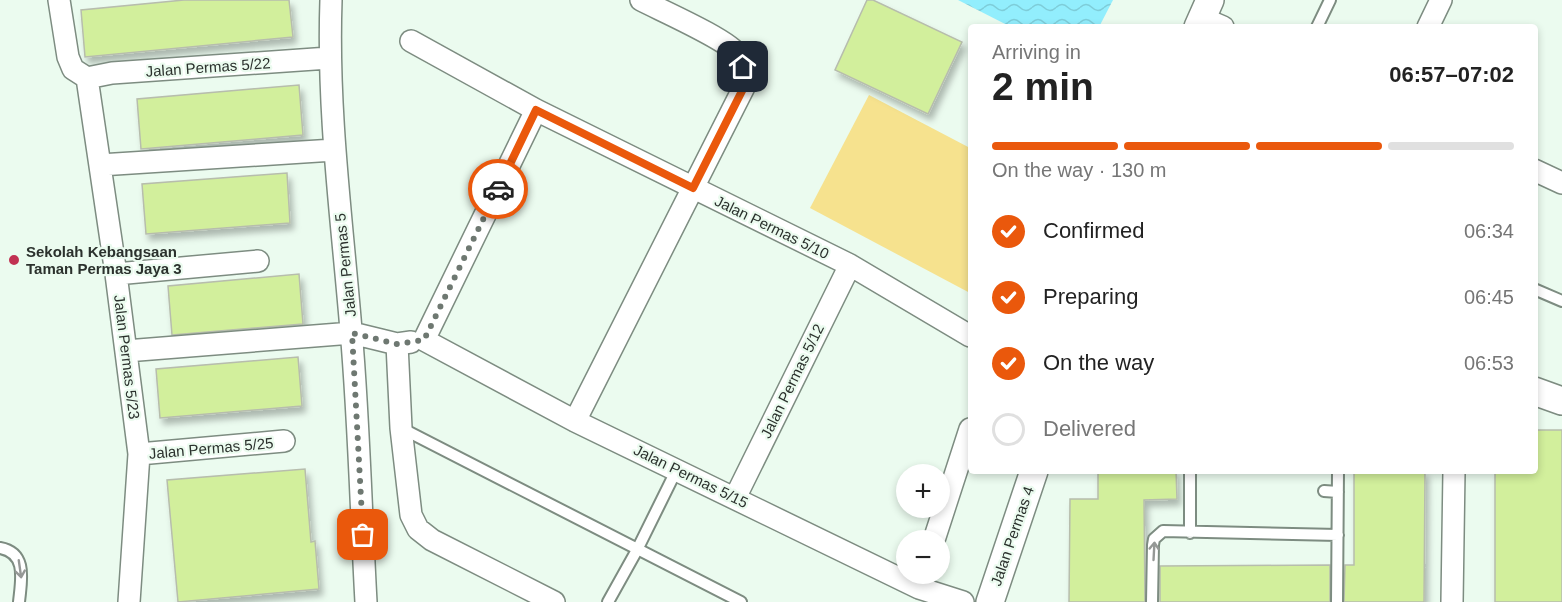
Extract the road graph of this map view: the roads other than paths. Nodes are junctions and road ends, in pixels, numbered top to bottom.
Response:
1 (59, 0) edge
2 (331, 0) edge
3 (640, 0) edge
4 (1330, 0) edge
5 (1441, 0) edge
6 (1318, 24) edge
7 (1429, 24) edge
8 (411, 41) dead end
9 (329, 58) junction
10 (87, 78) junction
11 (536, 110) junction
12 (334, 150) junction
13 (100, 165) junction
14 (1538, 172) edge
15 (1562, 183) edge
16 (693, 188) junction
17 (258, 261) dead end
18 (850, 265) junction
19 (116, 274) junction
20 (1538, 292) edge
21 (1562, 301) edge
22 (352, 333) junction
23 (968, 335) edge
24 (424, 340) junction
25 (397, 344) junction
26 (126, 351) junction
27 (1538, 392) edge
28 (1562, 401) edge
29 (575, 421) junction
30 (401, 428) junction
31 (968, 435) edge
32 (284, 441) dead end
33 (139, 454) junction
34 (677, 470) junction
35 (1033, 474) edge
36 (1190, 474) edge
37 (1338, 474) edge
38 (1454, 474) edge
39 (1324, 492) dead end
40 (1338, 492) junction
41 (735, 498) junction
42 (937, 530) edge
43 (1190, 533) junction
44 (1338, 536) junction
45 (0, 548) edge
46 (637, 550) junction
47 (918, 588) edge
48 (19, 602) edge
49 (129, 602) edge
50 (366, 602) edge
51 (554, 602) edge
52 (608, 602) edge
53 (741, 602) edge
54 (963, 602) edge
55 (990, 602) edge
56 (1152, 602) edge
57 (1337, 602) edge
58 (1452, 602) edge

1 - 10 street
2 - 9 street, Jalan Permas 5
3 - 16 street
4 - 6 lane
5 - 7 street
8 - 11 street, Jalan Permas 5/10
9 - 10 street, Jalan Permas 5/22
9 - 12 street, Jalan Permas 5
10 - 13 street, Jalan Permas 5/23
11 - 16 street, Jalan Permas 5/10
11 - 24 street
12 - 13 street
12 - 22 street, Jalan Permas 5
13 - 19 street, Jalan Permas 5/23
14 - 15 street
16 - 18 street, Jalan Permas 5/10
16 - 29 street
17 - 19 street
18 - 23 street, Jalan Permas 5/10
18 - 41 street, Jalan Permas 5/12
19 - 26 street, Jalan Permas 5/23
20 - 21 lane
22 - 25 street
22 - 26 street
22 - 50 street, Jalan Permas 5
24 - 25 street
24 - 29 street, Jalan Permas 5/15
25 - 30 street
26 - 33 street, Jalan Permas 5/23
27 - 28 street
29 - 34 street, Jalan Permas 5/15
30 - 46 lane
30 - 51 street
31 - 42 street
32 - 33 street, Jalan Permas 5/25
33 - 49 street, Jalan Permas 5/23
34 - 41 street, Jalan Permas 5/15
34 - 46 lane
35 - 55 street, Jalan Permas 4
36 - 43 lane
37 - 40 lane
38 - 58 street
39 - 40 lane
40 - 44 lane
41 - 47 street, Jalan Permas 5/15
43 - 44 lane
56 -> 43 lane
44 - 57 lane
45 -> 48 lane
46 - 52 lane
46 - 53 lane
47 - 54 street, Jalan Permas 5/15

